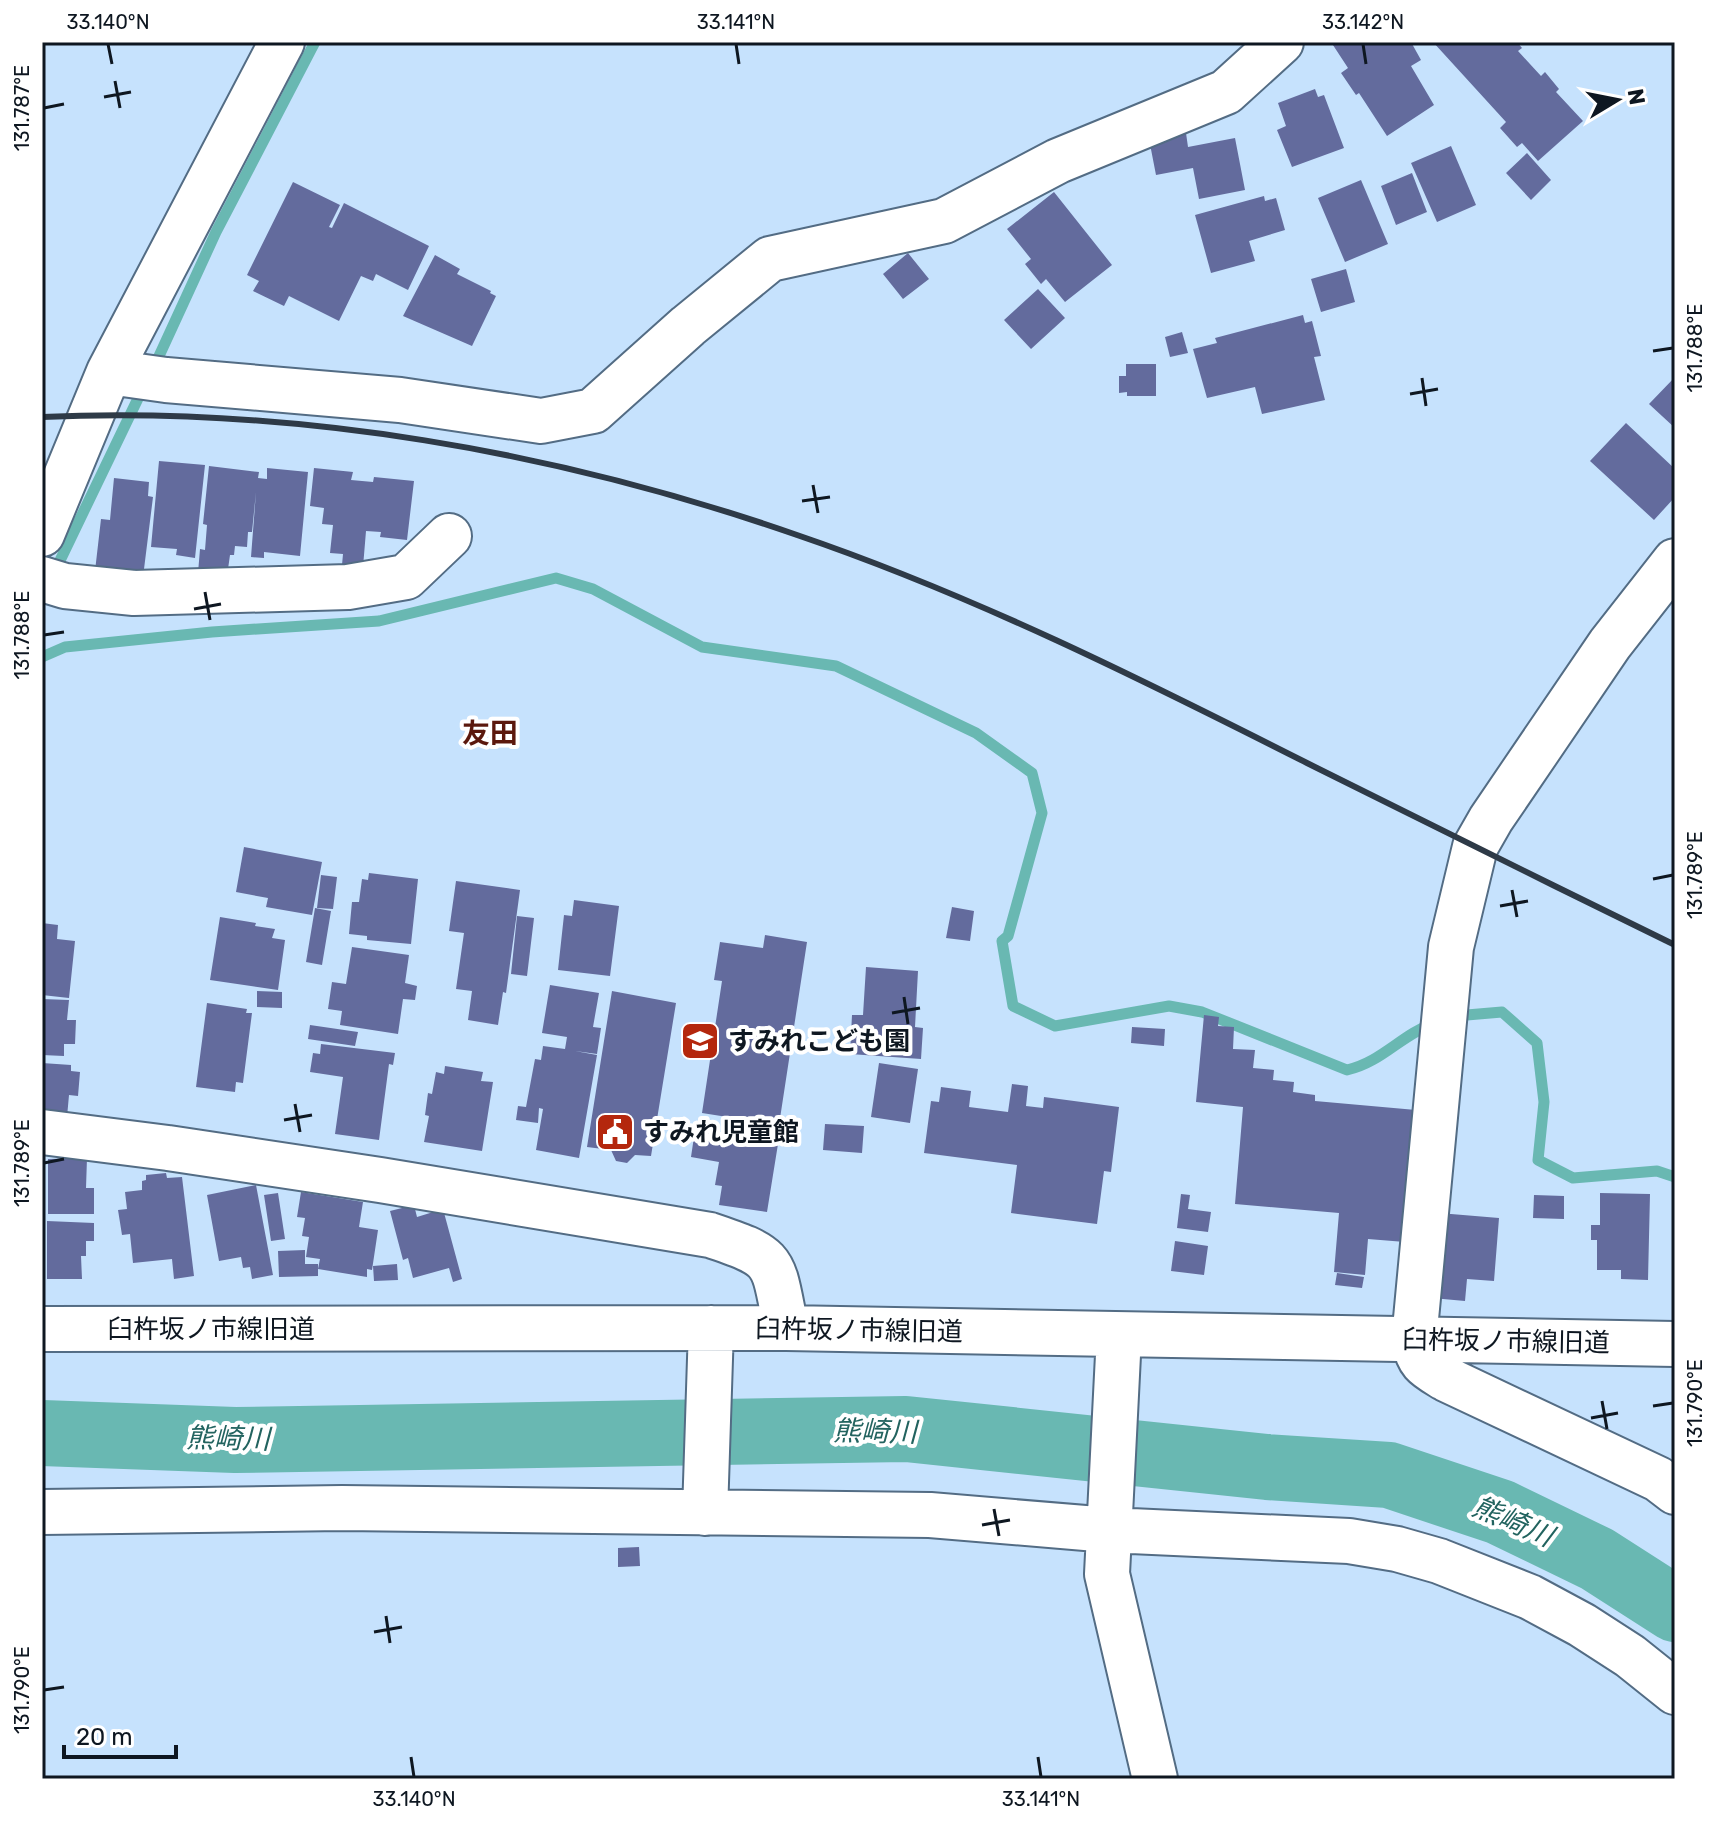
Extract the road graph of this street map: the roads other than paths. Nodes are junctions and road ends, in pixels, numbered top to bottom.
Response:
1 (282, 42) edge
2 (1281, 42) edge
3 (134, 376) junction
4 (42, 534) edge
5 (449, 536) dead end
6 (1675, 561) edge
7 (54, 583) edge
8 (42, 1132) edge
9 (786, 1328) junction
10 (42, 1329) edge
11 (1414, 1340) junction
12 (1675, 1344) edge
13 (709, 1345) junction
14 (1118, 1353) junction
15 (1675, 1492) edge
16 (704, 1506) junction
17 (42, 1512) edge
18 (1109, 1530) junction
19 (1675, 1692) edge
20 (1155, 1779) edge

1 - 3 street
2 - 3 street
3 - 4 street
5 - 7 street
6 - 11 street
8 - 9 street
9 - 13 street, 臼杵坂ノ市線旧道
9 - 14 street, 臼杵坂ノ市線旧道
10 - 13 street, 臼杵坂ノ市線旧道
11 - 12 street, 臼杵坂ノ市線旧道
11 - 14 street, 臼杵坂ノ市線旧道
11 - 15 street
13 - 16 street
14 - 18 street
16 - 17 street
16 - 18 street
18 - 19 street
18 - 20 street

